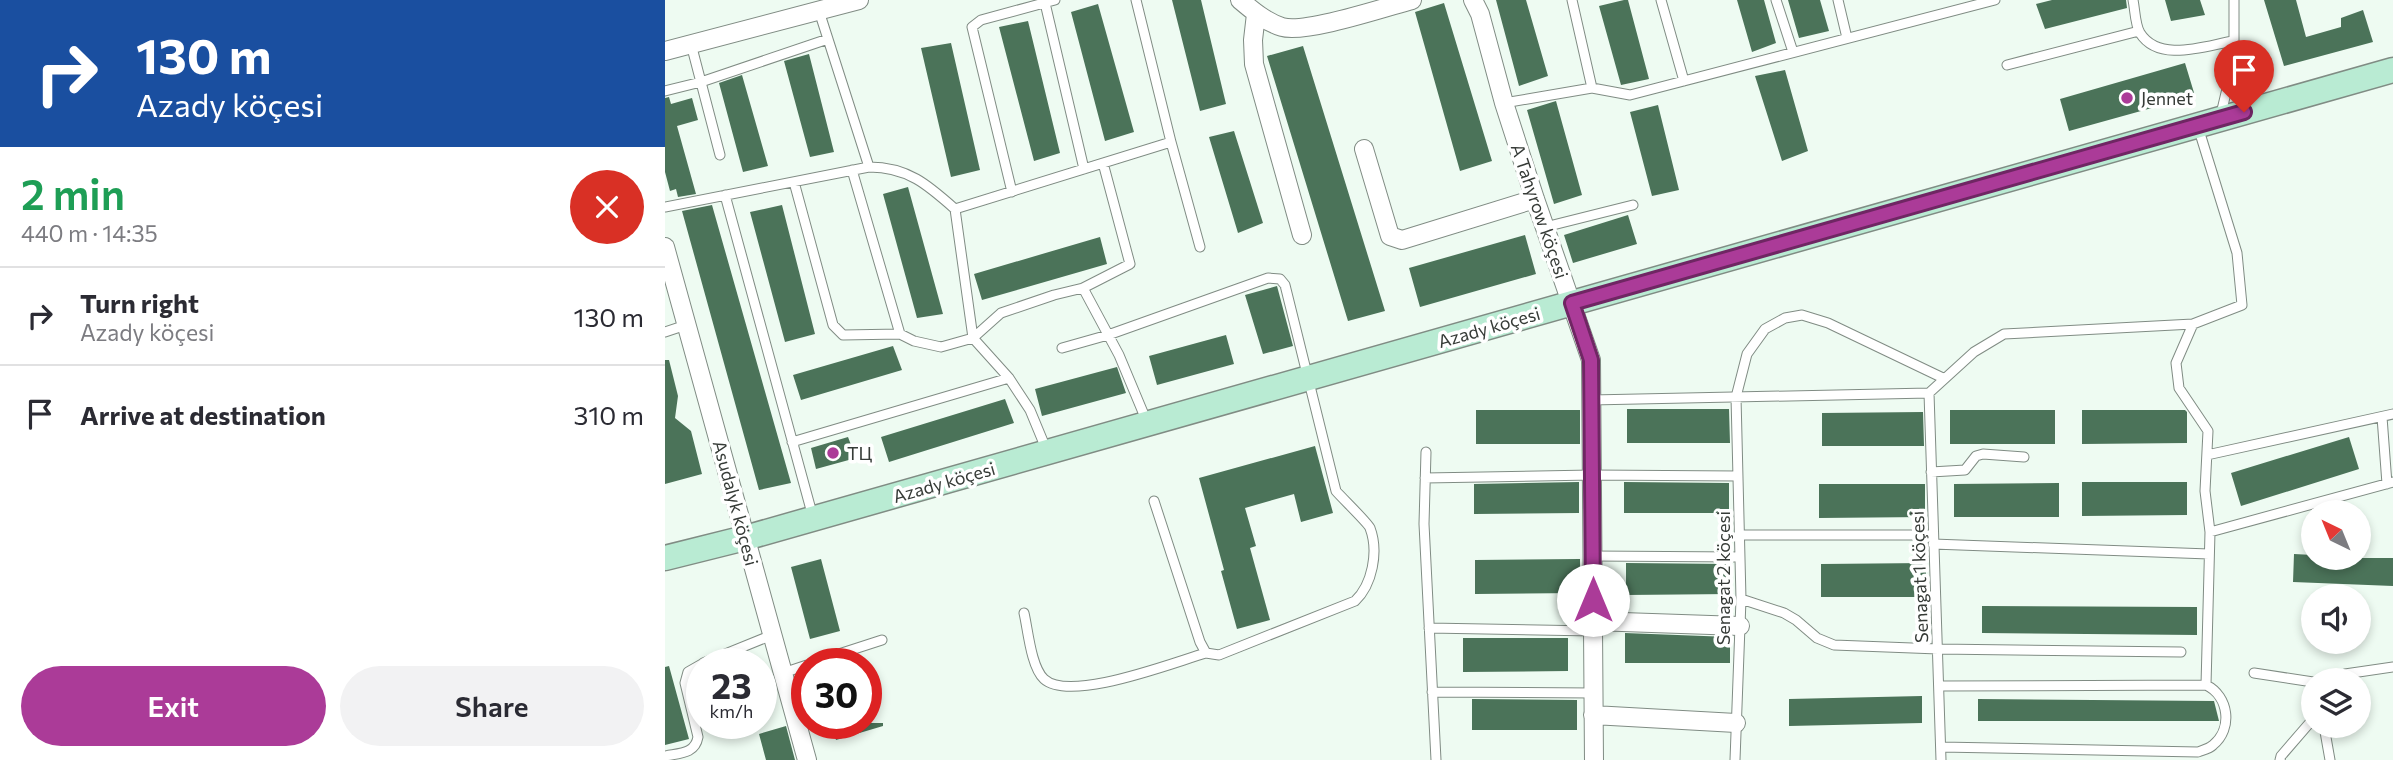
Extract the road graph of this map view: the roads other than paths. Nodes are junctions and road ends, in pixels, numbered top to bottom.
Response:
1 (859, 0) edge
2 (1136, 0) edge
3 (1240, 0) edge
4 (1412, 0) edge
5 (1473, 0) edge
6 (1572, 0) edge
7 (1661, 0) edge
8 (1776, 0) edge
9 (1838, 0) edge
10 (1995, 0) edge
11 (2133, 0) edge
12 (2234, 0) edge
13 (1050, 1) edge
14 (1350, 9) edge
15 (819, 11) junction
16 (1256, 14) junction
17 (2139, 32) junction
18 (1847, 38) junction
19 (828, 39) junction
20 (2233, 41) junction
21 (691, 44) junction
22 (665, 51) edge
23 (1793, 52) junction
24 (2007, 65) dead end
25 (2393, 70) edge
26 (1684, 81) junction
27 (701, 82) junction
28 (1592, 88) junction
29 (665, 91) edge
30 (1504, 103) junction
31 (2209, 122) junction
32 (1171, 142) junction
33 (1364, 149) dead end
34 (720, 155) dead end
35 (1103, 163) junction
36 (869, 167) junction
37 (1084, 169) junction
38 (852, 170) junction
39 (794, 182) junction
40 (1012, 192) junction
41 (725, 195) junction
42 (1535, 199) junction
43 (1633, 205) dead end
44 (665, 207) edge
45 (955, 209) junction
46 (1545, 227) junction
47 (1302, 235) dead end
48 (665, 247) edge
49 (1201, 247) dead end
50 (1083, 288) junction
51 (1572, 303) junction
52 (686, 324) junction
53 (2193, 324) junction
54 (665, 332) edge
55 (900, 334) junction
56 (1108, 335) junction
57 (973, 338) junction
58 (1062, 348) dead end
59 (1009, 378) junction
60 (1308, 378) junction
61 (1943, 378) junction
62 (1929, 393) junction
63 (1736, 397) junction
64 (1591, 400) junction
65 (2393, 414) edge
66 (2382, 416) junction
67 (1148, 424) junction
68 (792, 442) junction
69 (1047, 452) junction
70 (1426, 452) dead end
71 (2207, 455) junction
72 (2024, 457) dead end
73 (1931, 472) junction
74 (1592, 475) junction
75 (1738, 476) junction
76 (1425, 478) junction
77 (2390, 483) edge
78 (1154, 501) dead end
79 (813, 519) junction
80 (2210, 532) junction
81 (1740, 535) junction
82 (745, 538) junction
83 (1933, 540) junction
84 (2209, 554) junction
85 (1592, 556) junction
86 (1740, 557) junction
87 (665, 558) edge
88 (1741, 599) junction
89 (1024, 612) dead end
90 (1593, 626) junction
91 (1740, 626) junction
92 (1429, 628) junction
93 (772, 635) junction
94 (882, 640) dead end
95 (740, 648) edge
96 (858, 648) edge
97 (1938, 649) junction
98 (2181, 652) dead end
99 (1206, 653) junction
100 (2393, 667) edge
101 (791, 670) edge
102 (2371, 670) edge
103 (783, 673) junction
104 (2254, 673) dead end
105 (2301, 680) edge
106 (1939, 685) junction
107 (2206, 685) junction
108 (1432, 691) junction
109 (1593, 694) junction
110 (1593, 715) junction
111 (1736, 723) junction
112 (2301, 733) edge
113 (2327, 738) edge
114 (698, 739) edge
115 (1941, 747) junction
116 (665, 756) edge
117 (2155, 756) edge
118 (807, 760) edge
119 (1436, 760) edge
120 (1594, 760) edge
121 (1735, 760) edge
122 (1941, 760) edge
123 (2280, 760) edge
124 (2330, 760) edge

1 - 15 street
2 - 32 lane
3 - 16 street
4 - 14 street
5 - 30 street, A Tahyrow köçesi
6 - 28 lane
7 - 26 lane
8 - 23 lane
9 - 18 lane
10 - 18 lane
11 - 17 lane
12 - 20 lane
13 - 37 lane
13 - 40 lane
14 - 16 street
15 - 19 lane
15 - 21 street
16 - 47 street
17 - 20 lane
17 - 24 lane
18 - 23 lane
19 - 27 lane
19 - 36 lane
20 - 31 lane
21 - 22 street
21 - 27 lane
23 - 26 lane
25 - 31 main road, Azady köçesi
26 - 28 lane
27 - 29 lane
27 - 34 lane
28 - 30 lane
30 - 42 street, A Tahyrow köçesi
31 - 51 main road, Azady köçesi
31 - 53 lane
32 - 35 lane
32 - 49 lane
33 - 42 street
35 - 37 lane
35 - 50 lane
36 - 38 lane
36 - 45 lane
37 - 40 lane
38 - 39 lane
38 - 55 lane
39 - 41 lane
39 - 55 lane
40 - 45 lane
41 - 44 lane
41 - 68 lane
42 - 46 street, A Tahyrow köçesi
43 - 46 lane
45 - 57 lane
46 - 51 street, A Tahyrow köçesi
48 - 52 street, Asudalyk köçesi
50 - 56 lane
50 - 57 lane
51 - 60 main road, Azady köçesi
51 - 64 street, A Tahyrow köçesi
52 - 54 lane
52 - 82 street, Asudalyk köçesi
53 - 61 lane
53 - 71 lane
55 - 57 lane
56 - 58 lane
56 - 60 lane
56 - 67 lane
57 - 59 lane
59 - 68 lane
59 - 69 lane
60 - 67 main road, Azady köçesi
60 - 99 lane
61 - 62 lane
61 - 63 lane, Senagat 2 köçesi
62 - 63 lane
62 - 73 lane, Senagat 1 köçesi
63 - 64 lane
63 - 75 lane, Senagat 2 köçesi
64 - 74 street, A Tahyrow köçesi
65 - 66 lane
66 - 71 lane
66 - 77 lane
67 - 69 main road, Azady köçesi
68 - 79 lane
69 - 79 main road, Azady köçesi
70 - 76 lane
71 - 80 lane
72 - 73 lane
73 - 83 lane, Senagat 1 köçesi
74 - 75 lane
74 - 76 lane
74 - 85 street, A Tahyrow köçesi
75 - 81 lane, Senagat 2 köçesi
76 - 92 lane
77 - 80 lane
78 - 99 lane
79 - 82 main road, Azady köçesi
80 - 84 lane
81 - 83 lane
81 - 86 lane, Senagat 2 köçesi
82 - 87 main road, Azady köçesi
82 - 93 street, Asudalyk köçesi
83 - 84 lane
83 - 97 lane, Senagat 1 köçesi
84 - 107 lane
85 - 86 lane
85 - 90 street, A Tahyrow köçesi
86 - 88 lane, Senagat 2 köçesi
88 - 91 lane, Senagat 2 köçesi
88 - 97 lane
89 - 99 lane
90 - 91 street
90 - 92 lane
90 - 109 street, A Tahyrow köçesi
91 - 111 lane, Senagat 2 köçesi
92 - 108 lane
93 - 95 lane
93 - 103 street, Asudalyk köçesi
94 - 96 lane
97 - 98 lane
97 - 106 lane, Senagat 1 köçesi
100 - 102 lane
101 - 103 lane
103 - 118 street, Asudalyk köçesi
104 - 105 lane
106 - 107 lane
106 - 115 lane, Senagat 1 köçesi
107 - 117 lane
108 - 109 lane
108 - 119 lane
109 - 110 street, A Tahyrow köçesi
110 - 111 street
110 - 120 street, A Tahyrow köçesi
111 - 121 lane, Senagat 2 köçesi
112 - 123 lane
113 - 124 lane
114 - 116 lane
115 - 117 lane
115 - 122 lane, Senagat 1 köçesi

